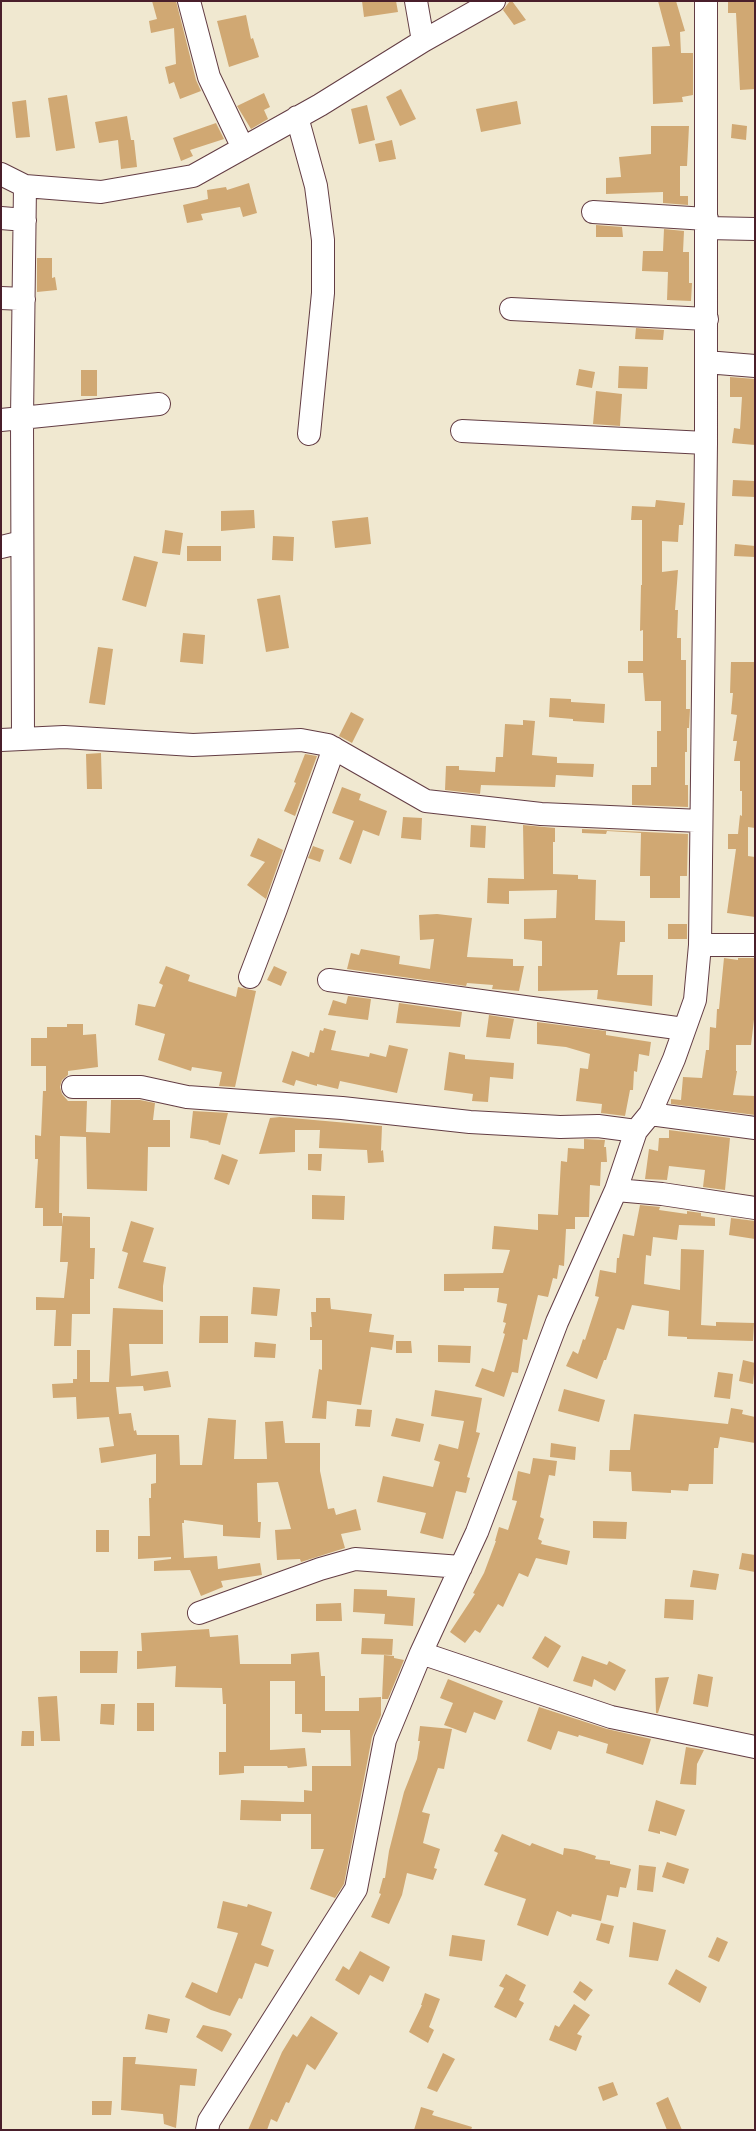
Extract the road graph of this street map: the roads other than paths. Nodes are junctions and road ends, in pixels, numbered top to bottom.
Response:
1 (189, 1) edge
2 (416, 1) edge
3 (494, 1) edge
4 (706, 1) edge
5 (423, 41) junction
6 (297, 117) junction
7 (243, 148) junction
8 (1, 174) edge
9 (25, 186) junction
10 (593, 212) dead end
11 (1, 218) edge
12 (25, 220) junction
13 (707, 223) junction
14 (755, 228) edge
15 (1, 298) edge
16 (24, 299) junction
17 (512, 309) dead end
18 (706, 319) junction
19 (706, 362) junction
20 (755, 366) edge
21 (159, 404) dead end
22 (12, 419) edge
23 (462, 431) dead end
24 (309, 434) dead end
25 (706, 443) junction
26 (12, 544) edge
27 (12, 739) edge
28 (334, 748) junction
29 (702, 822) junction
30 (700, 945) junction
31 (755, 945) edge
32 (250, 977) dead end
33 (329, 980) dead end
34 (684, 1029) junction
35 (73, 1087) dead end
36 (643, 1122) junction
37 (755, 1128) edge
38 (616, 1190) junction
39 (755, 1208) edge
40 (461, 1567) junction
41 (199, 1613) dead end
42 (421, 1653) junction
43 (755, 1746) edge
44 (207, 2130) edge

1 - 7 street
2 - 5 street
3 - 5 street
4 - 13 street
5 - 6 street
6 - 7 street
6 - 24 street
7 - 9 street
8 - 9 street
9 - 12 street
10 - 13 street
11 - 12 street
12 - 16 street
13 - 14 street
13 - 18 street
15 - 16 street
16 - 22 street
17 - 18 street
18 - 19 street
19 - 20 street
19 - 25 street
21 - 22 street
22 - 26 street
23 - 25 street
25 - 29 street
26 - 27 street
27 - 28 street
28 - 29 street
28 - 32 street
29 - 30 street
30 - 31 street
30 - 34 street
33 - 34 street
34 - 36 street
35 - 36 street
36 - 37 street
36 - 38 street
38 - 39 street
38 - 40 street
40 - 41 street
40 - 42 street
42 - 43 street
42 - 44 street

